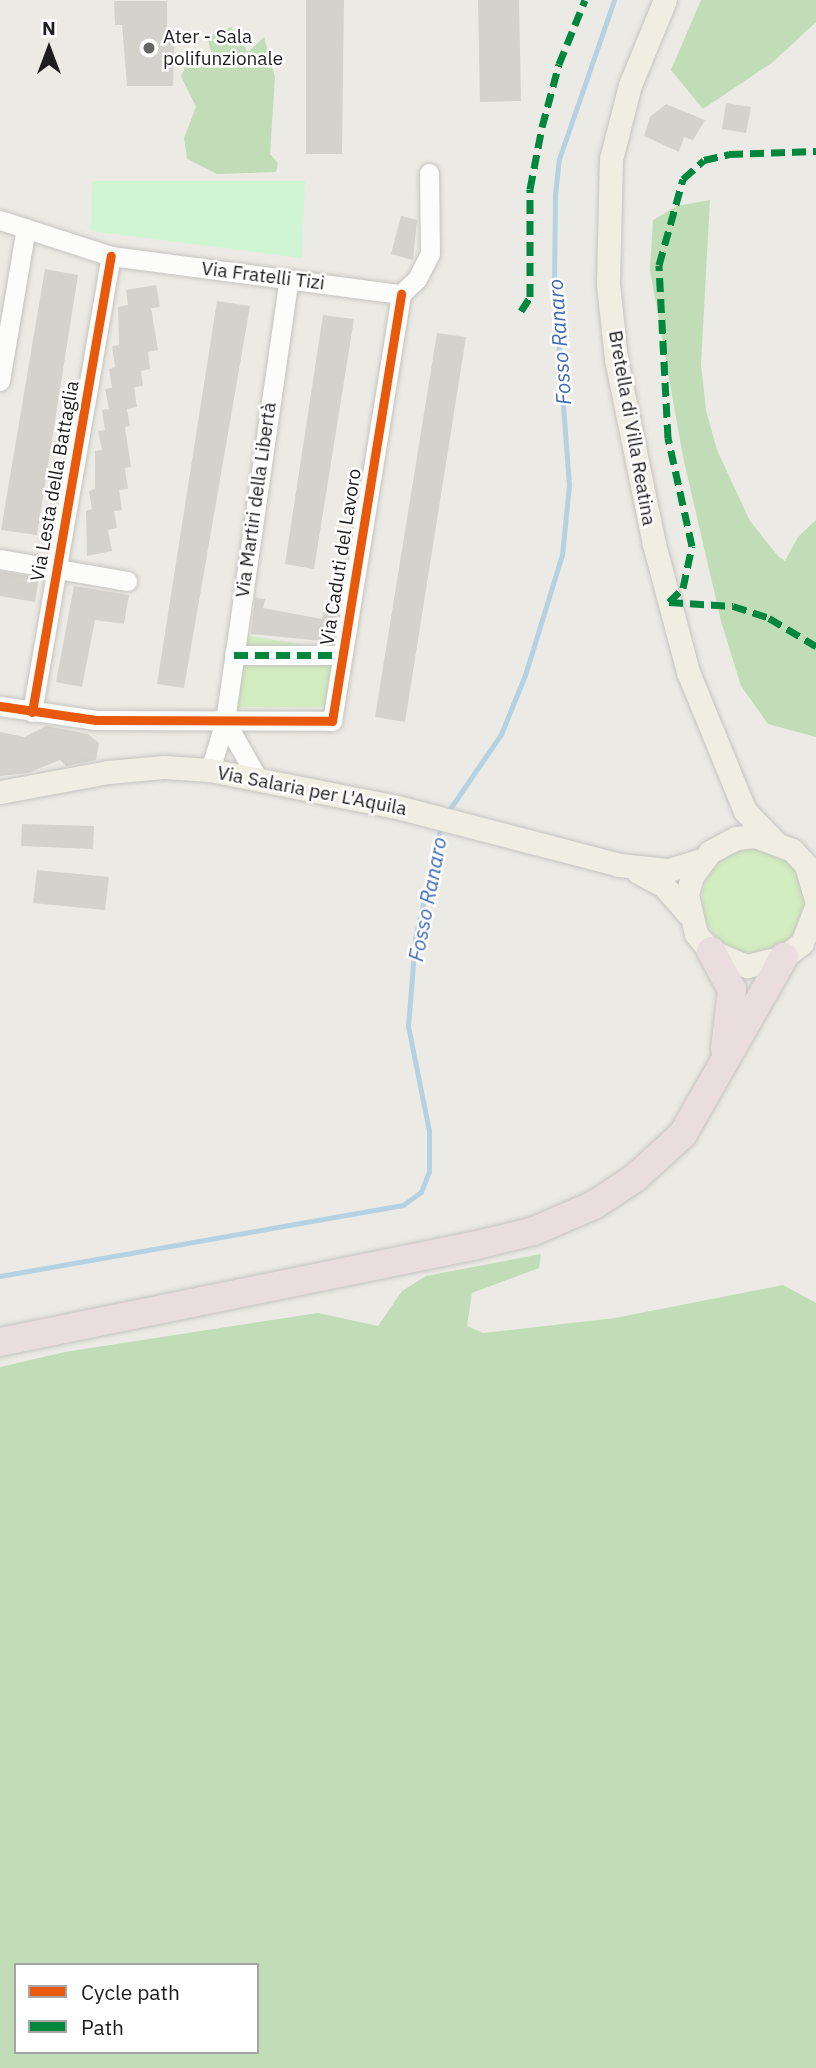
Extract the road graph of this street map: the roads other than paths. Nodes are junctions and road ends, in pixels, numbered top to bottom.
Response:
1 (665, 0) edge
2 (429, 173) dead end
3 (0, 220) edge
4 (26, 228) junction
5 (111, 256) junction
6 (289, 279) junction
7 (401, 294) junction
8 (0, 381) edge
9 (0, 559) edge
10 (58, 569) junction
11 (127, 581) dead end
12 (234, 654) junction
13 (342, 655) junction
14 (0, 706) edge
15 (32, 712) junction
16 (225, 721) junction
17 (728, 769) junction
18 (209, 770) junction
19 (257, 777) junction
20 (0, 792) edge
21 (782, 845) junction
22 (710, 853) junction
23 (816, 862) edge
24 (619, 865) junction
25 (816, 900) edge
26 (816, 907) edge
27 (688, 914) junction
28 (801, 943) edge
29 (711, 951) junction
30 (719, 1068) junction
31 (0, 1342) edge

1 - 17 main road, Bretella di Villa Reatina
2 - 7 street
3 - 4 street, Via Fratelli Tizi
4 - 5 street, Via Fratelli Tizi
4 - 8 street
5 - 6 street, Via Fratelli Tizi
5 - 10 street, Via Lesta della Battaglia
6 - 7 street, Via Fratelli Tizi
6 - 12 street, Via Martiri della Libertà
7 - 13 street, Via Caduti del Lavoro
9 - 10 street
10 - 11 street
10 - 15 street, Via Lesta della Battaglia
12 - 13 street
12 - 16 street, Via Martiri della Libertà
13 - 16 street, Via Caduti del Lavoro
14 - 15 street
15 - 16 street
16 - 18 street, Via Martiri della Libertà
16 - 19 street
17 - 21 main road, Bretella di Villa Reatina
17 - 22 main road
18 - 19 main road, Via Salaria per L'Aquila
18 - 20 main road, Via Salaria per L'Aquila
19 - 24 main road, Via Salaria per L'Aquila
21 - 22 main road, Via Salaria per L'Aquila
21 - 23 main road
21 - 25 main road
22 - 24 main road, Via Salaria per L'Aquila
22 - 27 main road
24 - 27 main road, Via Salaria per L'Aquila
26 - 28 main road
27 - 29 main road, Via Salaria per L'Aquila
28 - 29 main road
28 - 30 highway
29 - 30 highway
30 - 31 highway

